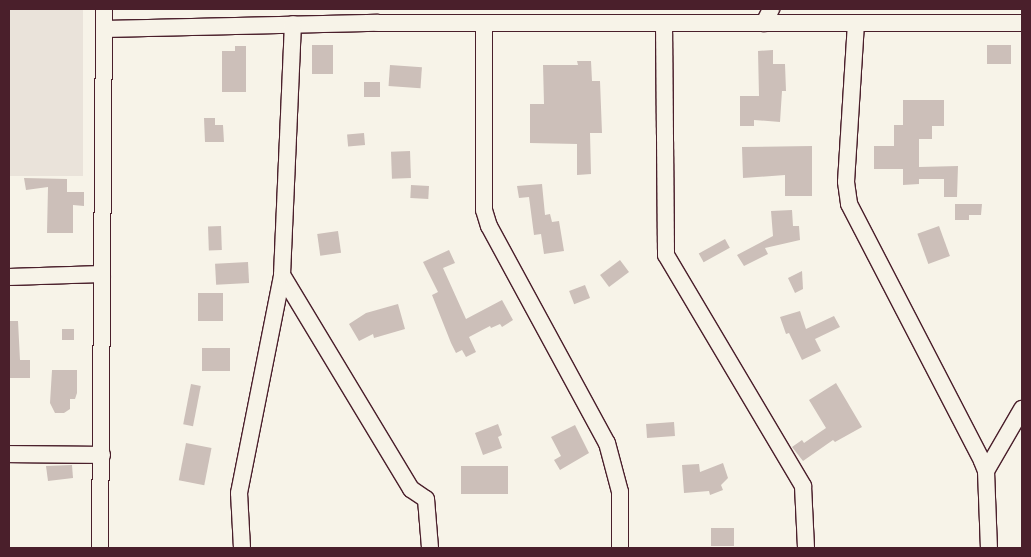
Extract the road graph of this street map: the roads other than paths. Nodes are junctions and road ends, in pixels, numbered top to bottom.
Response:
1 (104, 9) edge
2 (377, 16) edge
3 (564, 16) edge
4 (768, 16) edge
5 (1022, 22) edge
6 (856, 23) junction
7 (293, 24) junction
8 (484, 24) junction
9 (664, 24) junction
10 (104, 29) junction
11 (102, 274) junction
12 (282, 275) junction
13 (9, 277) edge
14 (1022, 409) edge
15 (9, 454) edge
16 (102, 455) junction
17 (986, 471) junction
18 (100, 548) edge
19 (242, 548) edge
20 (430, 548) edge
21 (620, 548) edge
22 (806, 548) edge
23 (989, 548) edge

1 - 10 street
2 - 7 street
2 - 8 street
3 - 8 street
3 - 9 street
4 - 6 street
4 - 9 street
5 - 6 street
6 - 17 street
7 - 10 street
7 - 12 street
8 - 21 street
9 - 22 street
10 - 11 street
11 - 13 street
11 - 16 street
12 - 19 street
12 - 20 street
14 - 17 street
15 - 16 street
16 - 18 street
17 - 23 street

